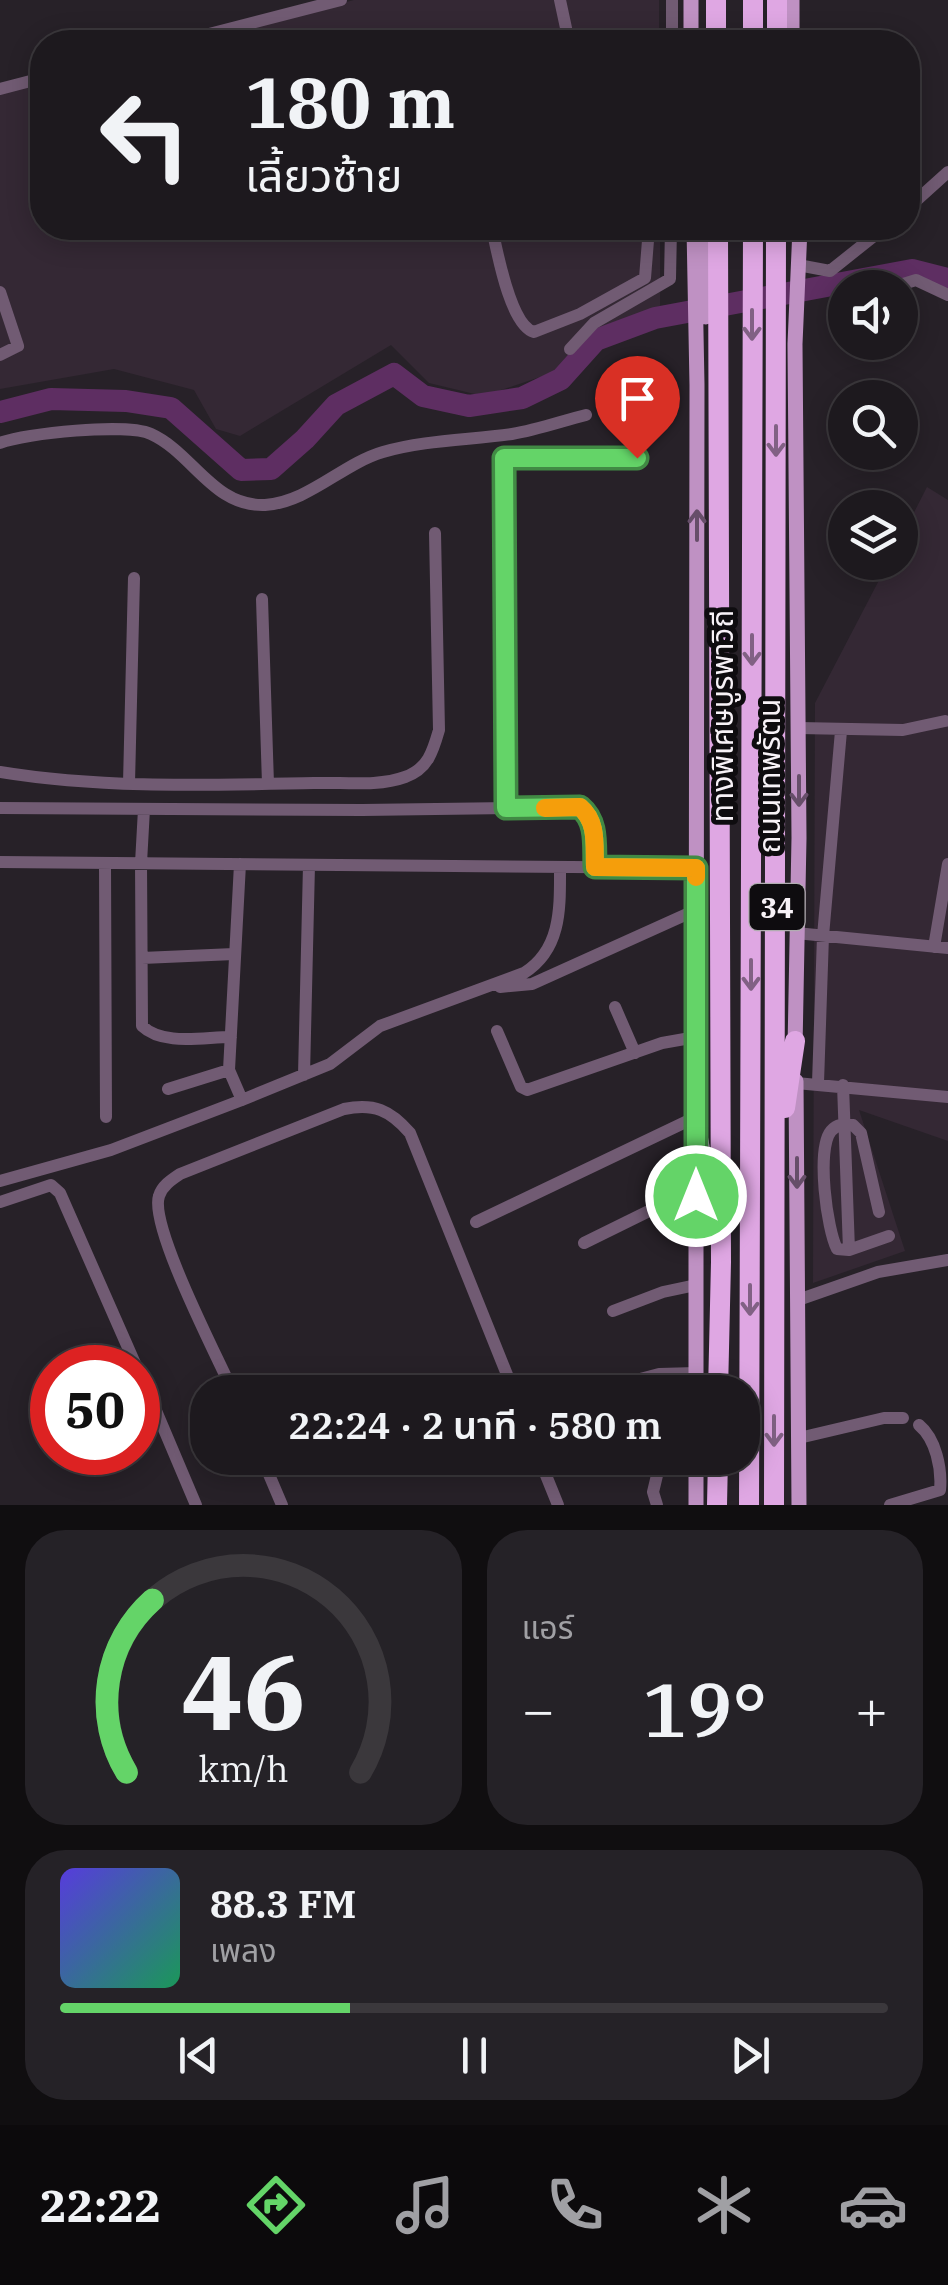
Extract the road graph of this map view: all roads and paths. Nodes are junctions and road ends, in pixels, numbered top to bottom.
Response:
1 (342, 0) edge
2 (560, 0) edge
3 (672, 0) edge
4 (690, 0) edge
5 (708, 0) edge
6 (716, 0) edge
7 (730, 0) edge
8 (753, 0) edge
9 (778, 0) edge
10 (792, 0) edge
11 (801, 0) edge
12 (225, 30) edge
13 (566, 30) edge
14 (672, 30) edge
15 (690, 30) edge
16 (708, 30) edge
17 (716, 30) edge
18 (730, 30) edge
19 (753, 30) edge
20 (777, 30) edge
21 (792, 30) edge
22 (802, 30) edge
23 (30, 81) edge
24 (0, 88) edge
25 (948, 172) edge
26 (942, 185) edge
27 (920, 200) edge
28 (495, 240) edge
29 (648, 240) edge
30 (671, 240) edge
31 (696, 240) edge
32 (707, 240) edge
33 (716, 240) edge
34 (730, 240) edge
35 (753, 240) edge
36 (776, 240) edge
37 (797, 240) edge
38 (869, 240) edge
39 (798, 273) junction
40 (918, 281) edge
41 (0, 292) edge
42 (948, 294) edge
43 (706, 309) junction
44 (787, 309) junction
45 (570, 348) dead end
46 (0, 355) edge
47 (586, 415) dead end
48 (0, 443) edge
49 (637, 458) dead end
50 (435, 533) dead end
51 (134, 578) dead end
52 (262, 599) dead end
53 (945, 721) dead end
54 (798, 728) junction
55 (840, 731) junction
56 (0, 772) edge
57 (129, 783) junction
58 (268, 784) junction
59 (0, 808) edge
60 (506, 808) junction
61 (144, 809) junction
62 (0, 862) edge
63 (106, 863) junction
64 (141, 864) junction
65 (240, 864) junction
66 (948, 864) edge
67 (309, 865) junction
68 (560, 866) junction
69 (595, 867) junction
70 (696, 868) junction
71 (696, 910) junction
72 (796, 933) junction
73 (823, 936) junction
74 (941, 948) edge
75 (234, 954) junction
76 (142, 958) junction
77 (482, 988) junction
78 (615, 1007) dead end
79 (497, 1031) dead end
80 (230, 1037) junction
81 (696, 1037) junction
82 (795, 1040) junction
83 (635, 1053) junction
84 (230, 1070) junction
85 (304, 1074) junction
86 (796, 1082) junction
87 (818, 1082) junction
88 (842, 1085) junction
89 (168, 1088) dead end
90 (948, 1097) edge
91 (242, 1100) junction
92 (106, 1116) dead end
93 (696, 1122) junction
94 (844, 1124) junction
95 (0, 1181) edge
96 (774, 1186) junction
97 (696, 1196) junction
98 (0, 1202) edge
99 (879, 1212) dead end
100 (476, 1222) dead end
101 (889, 1236) dead end
102 (584, 1243) dead end
103 (849, 1250) junction
104 (948, 1260) edge
105 (721, 1262) junction
106 (696, 1285) junction
107 (798, 1300) junction
108 (613, 1312) dead end
109 (128, 1345) edge
110 (696, 1373) joint
111 (225, 1375) edge
112 (507, 1375) edge
113 (655, 1375) edge
114 (718, 1375) edge
115 (727, 1375) edge
116 (902, 1418) dead end
117 (160, 1420) edge
118 (919, 1425) dead end
119 (799, 1438) junction
120 (269, 1475) edge
121 (547, 1475) edge
122 (658, 1475) edge
123 (696, 1475) edge
124 (718, 1475) edge
125 (727, 1475) edge
126 (196, 1505) edge
127 (282, 1505) edge
128 (558, 1505) edge
129 (656, 1505) edge
130 (696, 1505) edge
131 (717, 1505) edge
132 (727, 1505) edge
133 (749, 1505) edge
134 (774, 1505) edge
135 (799, 1505) edge
136 (890, 1505) edge

1 - 12 street
2 - 13 street
3 - 14 street
4 - 15 main road
5 - 16 main road
6 - 17 highway
7 - 18 highway
8 - 19 highway
9 - 20 highway
10 - 21 main road
11 - 22 main road
23 - 24 street
25 - 26 street
26 - 27 street
28 - 29 street
30 - 45 street
31 - 43 main road, ถนนเทพรัตน / 34
32 - 43 main road
33 - 43 highway, ถนนเทพรัตน / 34
34 - 115 highway, ทางพิเศษบูรพาวิถี
35 -> 133 highway, ทางพิเศษบูรพาวิถี
36 - 44 highway, ถนนเทพรัตน / 34
37 - 39 main road, ถนนเทพรัตน
38 - 39 street
39 - 44 main road, ถนนเทพรัตน / 34
40 - 42 street
41 - 46 street
70 -> 43 main road, ถนนเทพรัตน / 34
43 - 105 highway, ถนนเทพรัตน / 34
44 - 54 main road, ถนนเทพรัตน / 34
44 -> 96 highway, ถนนเทพรัตน / 34
47 - 48 street
49 - 60 street
50 - 58 street
51 - 57 street
52 - 58 street
53 - 55 street
54 - 55 street
54 -> 72 main road, ถนนเทพรัตน / 34
55 - 73 street
56 - 57 street
57 - 58 street
59 - 61 street
60 - 61 street
60 - 69 street
61 - 64 street
62 - 63 street
63 - 64 street
63 - 92 street
64 - 65 street
64 - 76 street
65 - 67 street
65 - 75 street
66 - 74 street
67 - 68 street
67 - 85 street
68 - 69 street
68 - 77 street
69 - 70 street
70 - 71 main road, ถนนเทพรัตน / 34
71 - 77 street
71 - 81 main road, ถนนเทพรัตน / 34
72 - 73 street
72 - 82 main road, ถนนเทพรัตน / 34
73 - 74 street
73 - 87 street
75 - 76 street
75 - 80 street
76 - 80 street
77 - 85 street
78 - 83 street
79 - 83 street
80 - 84 street
81 - 83 street
81 - 93 main road, ถนนเทพรัตน / 34
82 - 86 main road, ถนนเทพรัตน / 34
82 - 96 highway
84 - 89 street
84 - 91 street
85 - 91 street
86 - 87 street
86 -> 107 main road, ถนนเทพรัตน / 34
87 - 88 street
88 - 90 street
88 - 94 street
91 - 95 street
93 - 97 main road, ถนนเทพรัตน / 34
93 - 100 street
93 - 105 highway
94 - 99 street
94 - 103 street
94 - 103 street
96 -> 134 highway, ถนนเทพรัตน / 34
97 - 102 street
97 - 106 main road, ถนนเทพรัตน / 34
98 - 109 street
101 - 103 street
104 - 107 street
105 - 114 highway, ถนนเทพรัตน / 34
106 - 108 street
106 - 110 main road, ถนนเทพรัตน / 34
107 - 119 main road, ถนนเทพรัตน / 34
110 - 113 street
111 - 112 street
116 - 119 street
117 - 126 street
118 - 136 street
119 - 135 main road, ถนนเทพรัตน / 34
120 - 127 street
121 - 128 street
122 - 129 street
123 - 130 main road
124 - 131 highway
125 - 132 highway

